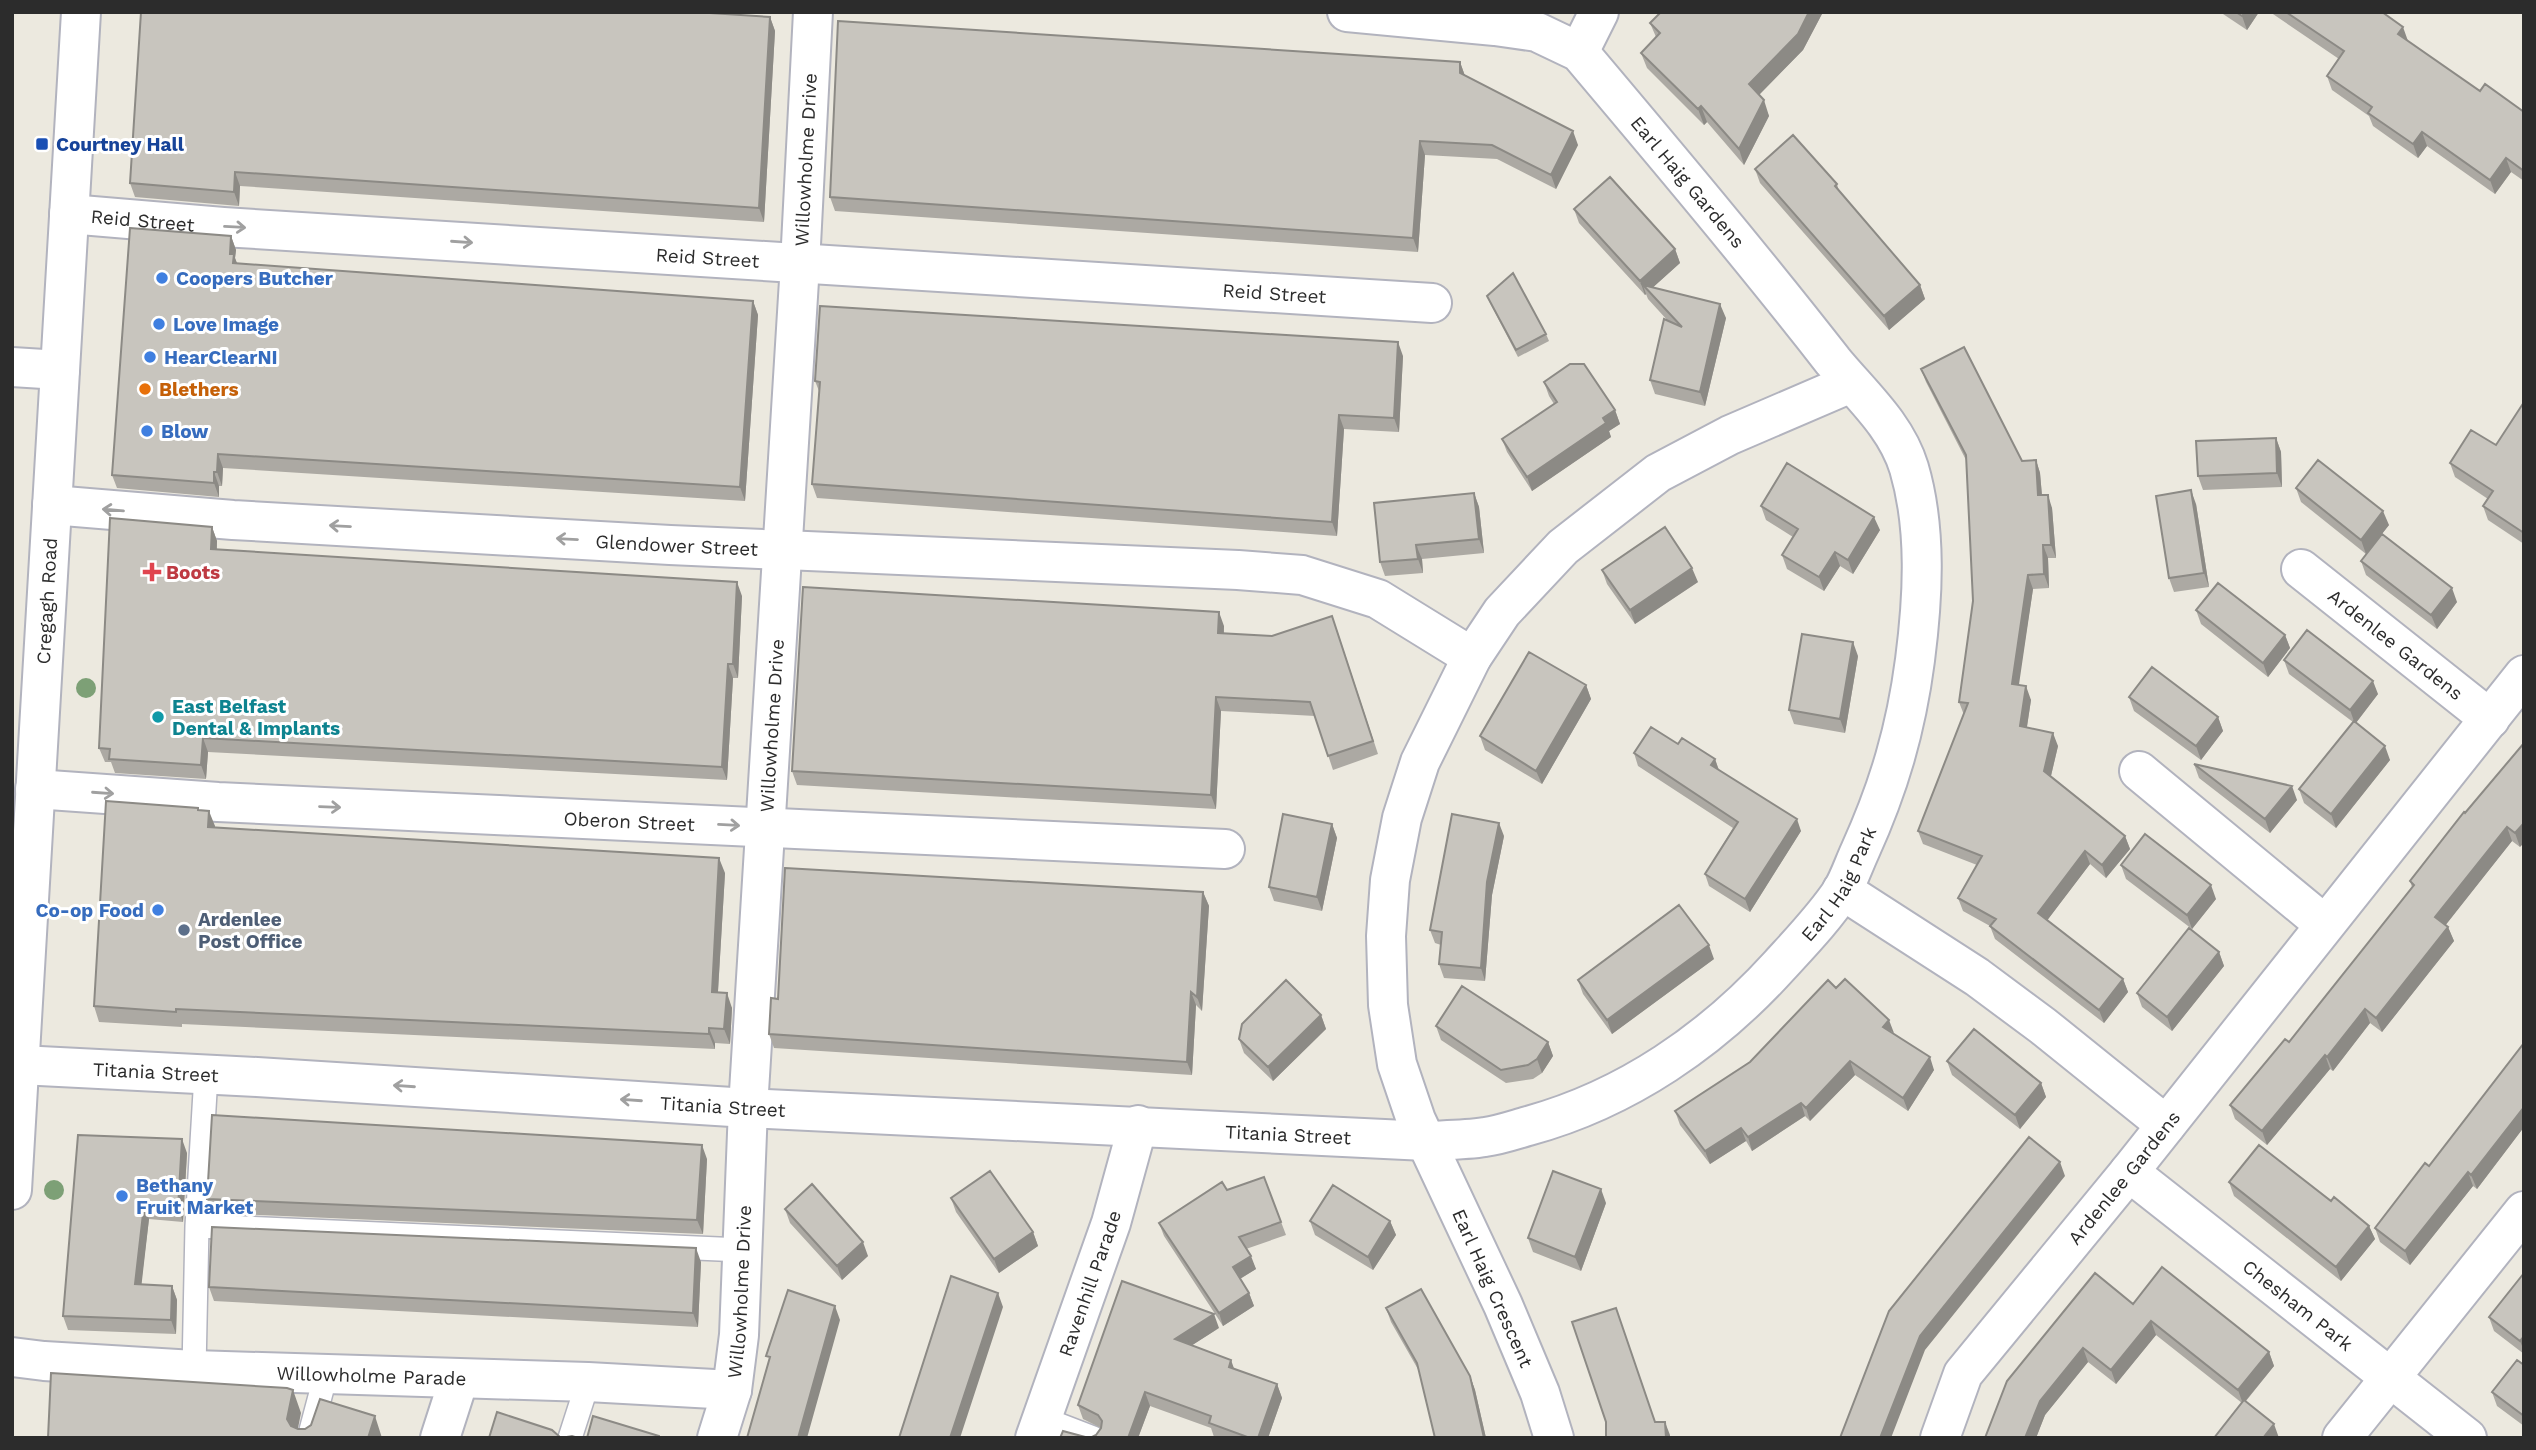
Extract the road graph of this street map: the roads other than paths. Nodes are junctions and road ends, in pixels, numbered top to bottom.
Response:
1 (81, 12) edge
2 (813, 12) edge
3 (1347, 12) edge
4 (1599, 12) edge
5 (1579, 52) junction
6 (69, 215) junction
7 (800, 264) junction
8 (1432, 303) dead end
9 (12, 367) edge
10 (60, 370) junction
11 (1851, 383) junction
12 (52, 505) junction
13 (782, 551) junction
14 (2301, 569) dead end
15 (1472, 657) junction
16 (2524, 675) edge
17 (2490, 719) junction
18 (2139, 771) dead end
19 (35, 789) junction
20 (766, 827) junction
21 (1225, 849) dead end
22 (1842, 890) junction
23 (2324, 924) junction
24 (20, 940) edge
25 (20, 1065) junction
26 (206, 1075) junction
27 (748, 1108) junction
28 (1138, 1125) junction
29 (2166, 1125) junction
30 (1426, 1141) junction
31 (2129, 1172) junction
32 (12, 1190) edge
33 (2524, 1211) edge
34 (197, 1226) junction
35 (742, 1250) junction
36 (12, 1357) edge
37 (194, 1370) junction
38 (326, 1374) junction
39 (2391, 1378) junction
40 (459, 1379) junction
41 (588, 1382) junction
42 (732, 1390) junction
43 (1038, 1428) edge
44 (309, 1438) edge
45 (440, 1438) edge
46 (570, 1438) edge
47 (717, 1438) edge
48 (1093, 1438) edge
49 (1554, 1438) edge
50 (1940, 1438) edge
51 (2342, 1438) edge
52 (2467, 1438) edge

1 - 6 street, Cregagh Road
2 - 7 street, Willowholme Drive
3 - 5 street, Earl Haig Gardens
4 - 5 street
5 - 11 street, Earl Haig Gardens
6 -> 7 street, Reid Street
6 - 10 street, Cregagh Road
7 - 8 street, Reid Street
7 - 13 street, Willowholme Drive
9 - 10 street
10 - 12 street, Cregagh Road
11 - 15 street
11 - 22 street, Earl Haig Park
13 -> 12 street, Glendower Street
12 - 19 street, Cregagh Road
13 - 15 street, Glendower Street
13 - 20 street, Willowholme Drive
14 - 17 street, Ardenlee Gardens
15 - 30 street
16 - 17 street, Ardenlee Gardens
17 - 23 street, Ardenlee Gardens
18 - 23 street
19 -> 20 street, Oberon Street
19 - 24 street, Cregagh Road
20 - 21 street, Oberon Street
20 - 27 street, Willowholme Drive
22 - 29 street
22 - 30 street, Earl Haig Park
23 - 29 street, Ardenlee Gardens
24 - 25 street, Cregagh Road
25 - 26 street, Titania Street
25 - 32 street, Cregagh Road
27 -> 26 street, Titania Street
26 - 34 lane
27 - 28 street, Titania Street
27 - 35 street, Willowholme Drive
28 - 30 street, Titania Street
28 - 43 street, Ravenhill Parade
29 - 31 street, Ardenlee Gardens
30 - 49 street, Earl Haig Crescent
31 - 39 street, Chesham Park
31 - 50 street, Ardenlee Gardens
33 - 39 street
34 - 35 lane
34 - 37 lane
35 - 42 street, Willowholme Drive
36 - 37 street, Willowholme Parade
37 - 38 street, Willowholme Parade
38 - 40 street, Willowholme Parade
38 - 44 lane
39 - 51 street
39 - 52 street, Chesham Park
40 - 41 street, Willowholme Parade
40 - 45 street
41 - 42 street, Willowholme Parade
41 - 46 lane
42 - 47 street, Willowholme Drive
43 - 48 lane

